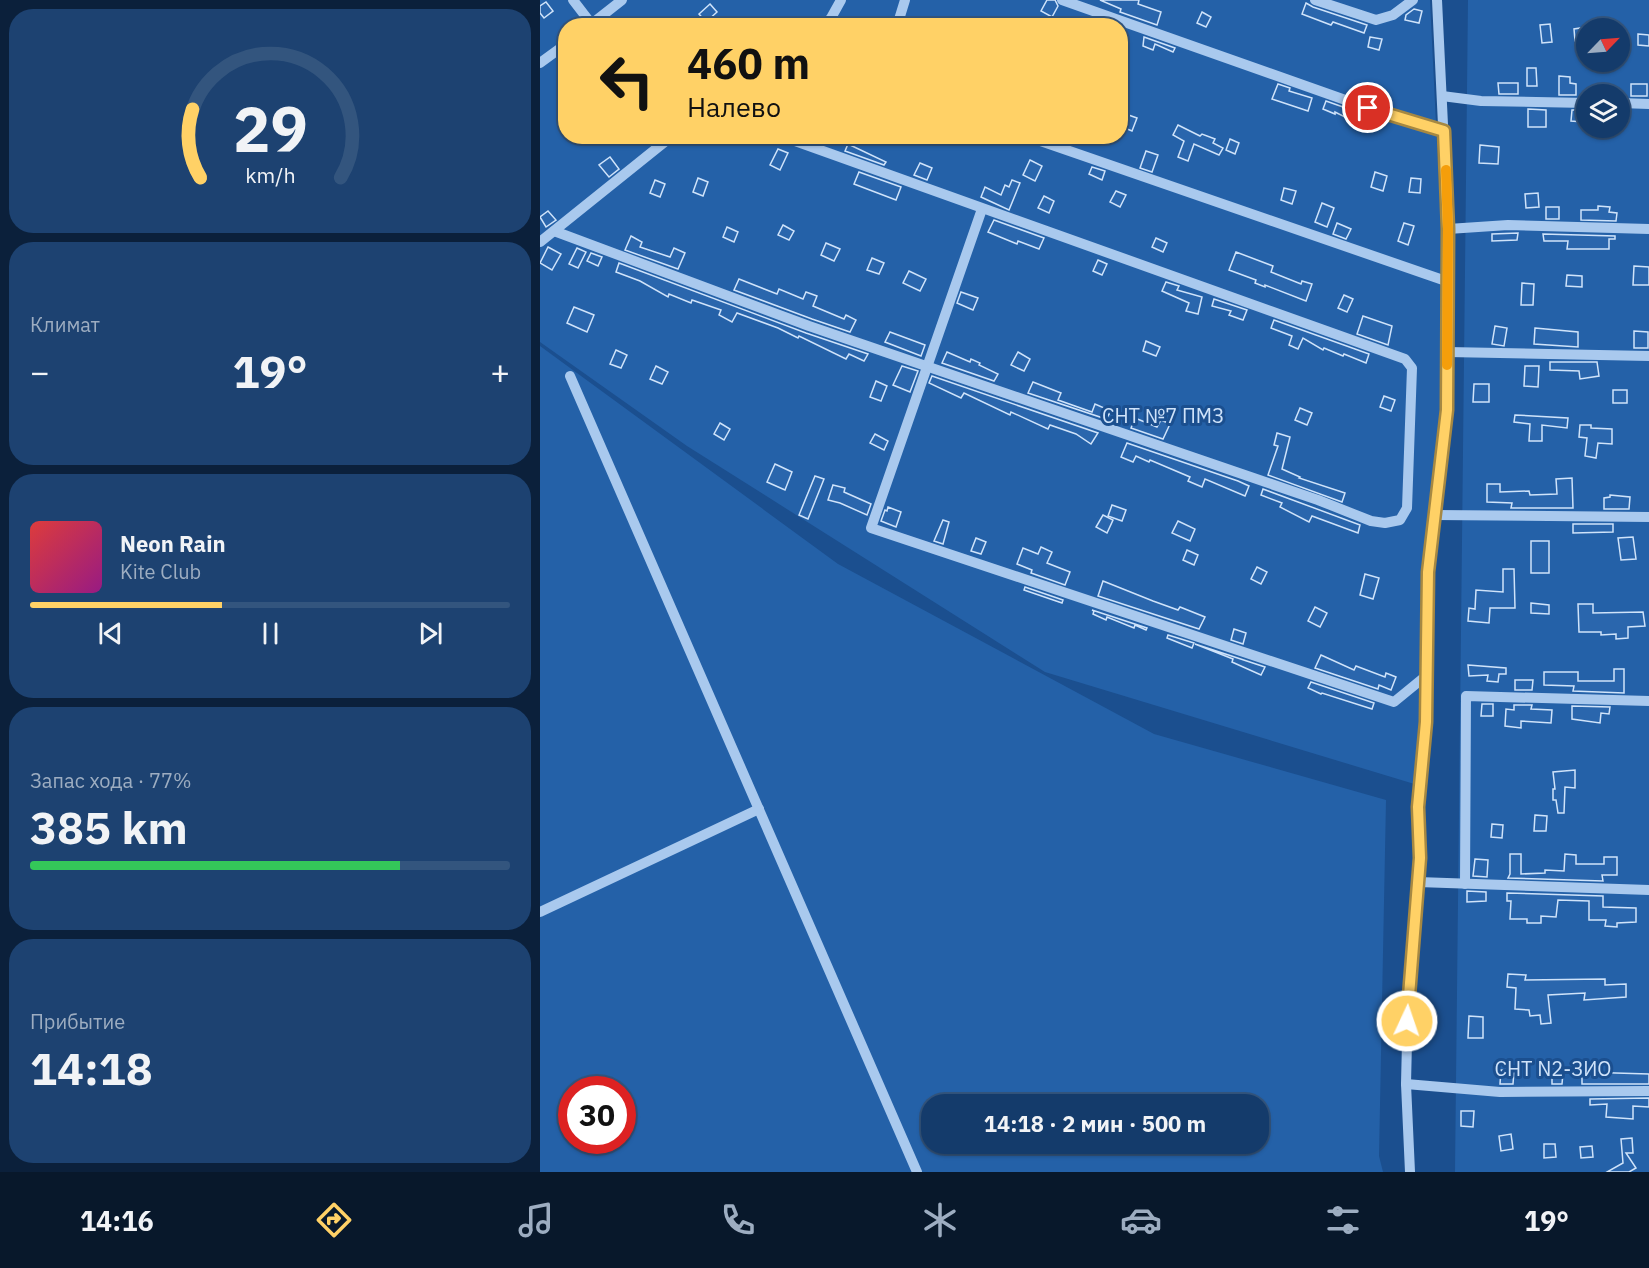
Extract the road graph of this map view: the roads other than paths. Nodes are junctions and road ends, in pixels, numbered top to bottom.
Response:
1 (573, 0) edge
2 (622, 0) edge
3 (841, 0) edge
4 (905, 0) edge
5 (1062, 0) edge
6 (1315, 0) edge
7 (1413, 0) edge
8 (1437, 0) edge
9 (586, 18) edge
10 (600, 18) edge
11 (831, 18) edge
12 (899, 18) edge
13 (1113, 18) edge
14 (1128, 23) edge
15 (558, 50) edge
16 (540, 63) edge
17 (1442, 96) junction
18 (1576, 103) edge
19 (1630, 103) edge
20 (1649, 104) edge
21 (1444, 131) junction
22 (662, 144) edge
23 (803, 144) edge
24 (1049, 144) edge
25 (982, 209) junction
26 (1448, 229) junction
27 (1649, 229) edge
28 (554, 231) junction
29 (540, 243) edge
30 (1443, 280) dead end
31 (1447, 352) junction
32 (1649, 356) edge
33 (928, 365) junction
34 (570, 376) dead end
35 (1435, 515) junction
36 (1649, 517) edge
37 (1427, 675) junction
38 (1649, 701) edge
39 (759, 809) junction
40 (1418, 882) junction
41 (1466, 884) junction
42 (1649, 890) edge
43 (540, 912) edge
44 (1406, 1084) junction
45 (1649, 1091) edge
46 (917, 1172) edge
47 (1410, 1172) edge

1 - 9 street
2 - 10 street
3 - 11 street
4 - 12 street
5 - 13 street
6 - 7 street
8 - 17 street
14 - 21 street
15 - 16 street
17 - 18 street
17 - 21 street
19 - 20 street
21 - 26 street
22 - 28 street
23 - 25 street
24 - 30 street
25 - 33 street
25 - 33 street
26 - 27 street
26 - 31 street
28 - 29 street
28 - 33 street
31 - 32 street
31 - 35 street
33 - 37 street
34 - 39 street
35 - 36 street
35 - 37 street
37 - 40 street
38 - 41 street
39 - 43 street
39 - 46 street
40 - 41 street
40 - 44 street
41 - 42 street
44 - 45 street
44 - 47 street

